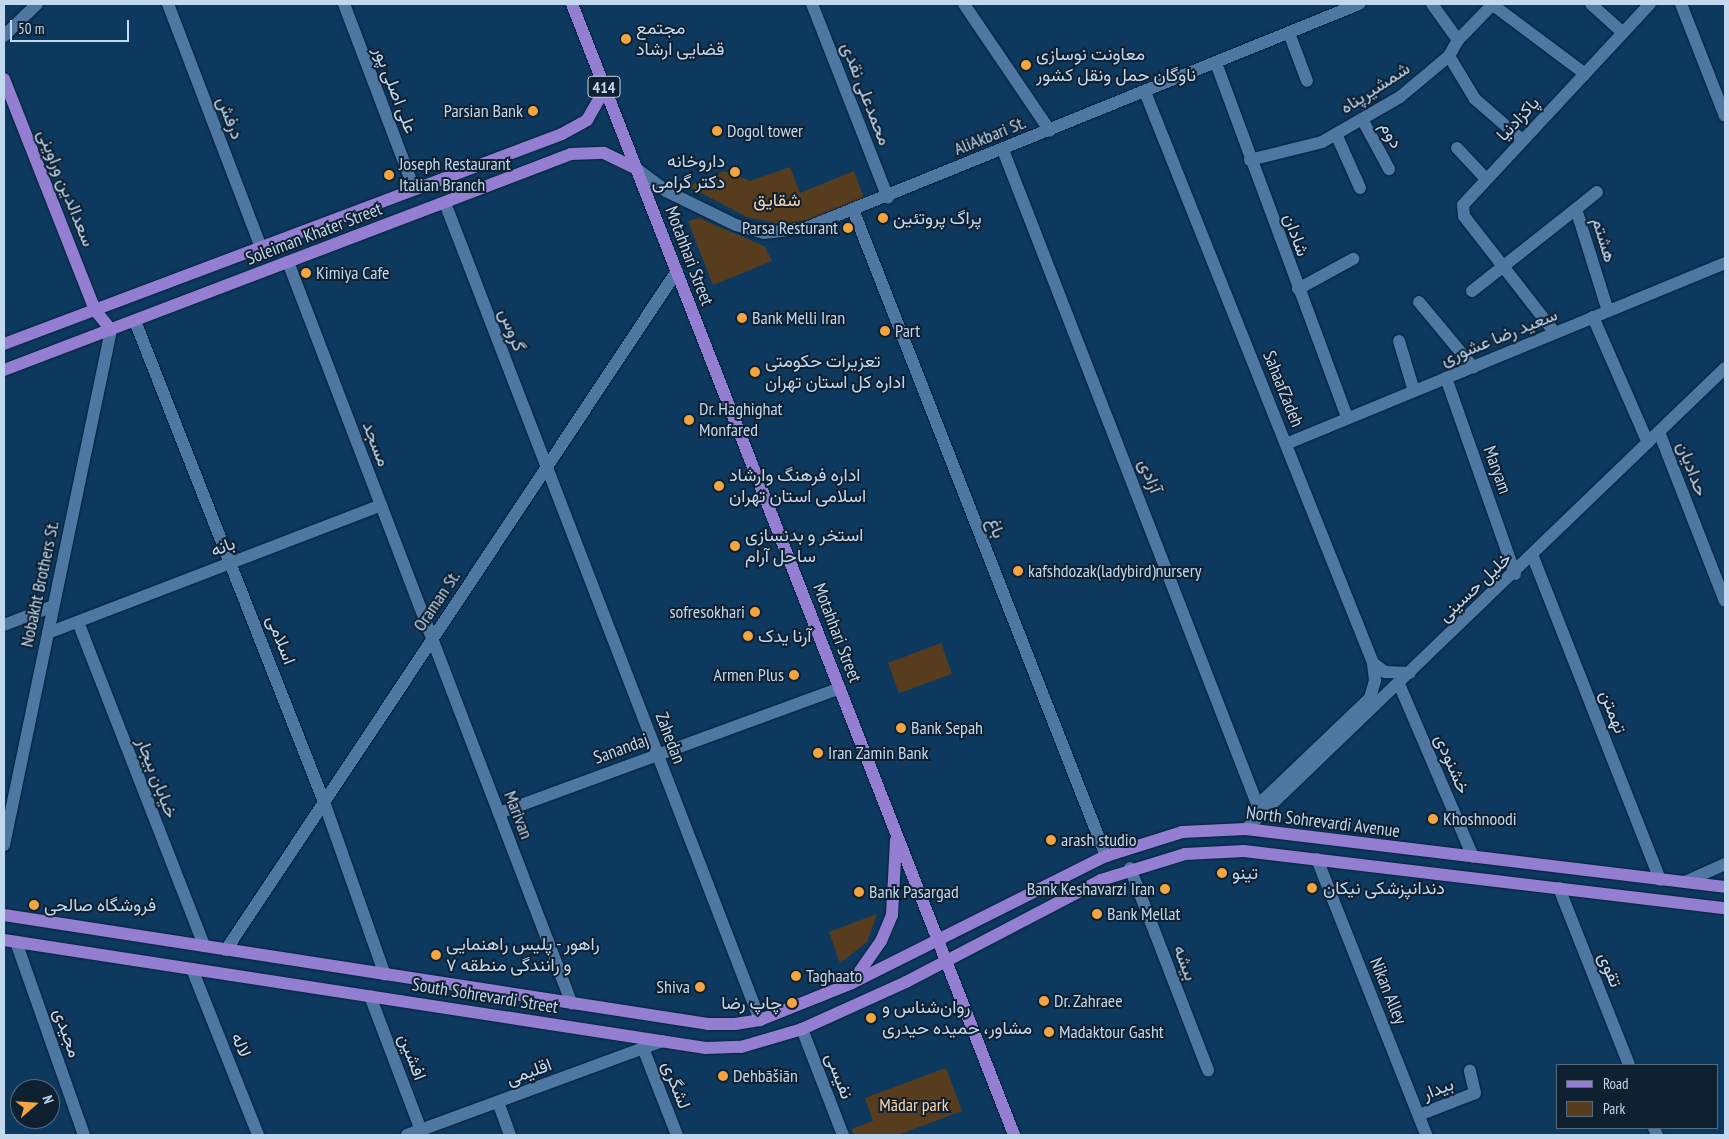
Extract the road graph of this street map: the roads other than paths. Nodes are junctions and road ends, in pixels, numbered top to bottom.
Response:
1 (37, 4) edge
2 (168, 4) edge
3 (344, 4) edge
4 (572, 4) edge
5 (812, 4) edge
6 (964, 4) edge
7 (1359, 4) edge
8 (1432, 4) edge
9 (1493, 4) edge
10 (1591, 4) edge
11 (1650, 4) edge
12 (1681, 4) edge
13 (1622, 32) junction
14 (1288, 33) junction
15 (4, 36) edge
16 (1458, 40) junction
17 (1449, 56) junction
18 (1216, 62) junction
19 (1584, 73) junction
20 (4, 79) edge
21 (1307, 81) dead end
22 (605, 89) junction
23 (1145, 92) junction
24 (1725, 116) edge
25 (1362, 119) junction
26 (1050, 131) junction
27 (1336, 134) junction
28 (1522, 140) junction
29 (1457, 148) dead end
30 (1003, 150) junction
31 (1250, 160) junction
32 (637, 169) junction
33 (1389, 169) dead end
34 (1486, 179) junction
35 (414, 188) junction
36 (1360, 188) dead end
37 (1597, 192) dead end
38 (888, 198) junction
39 (445, 203) junction
40 (1576, 209) junction
41 (854, 212) junction
42 (260, 246) junction
43 (1353, 259) dead end
44 (288, 262) junction
45 (1725, 263) edge
46 (1502, 264) junction
47 (677, 272) junction
48 (1298, 289) junction
49 (1472, 291) dead end
50 (1419, 302) dead end
51 (95, 310) junction
52 (1608, 311) junction
53 (1594, 317) junction
54 (135, 321) junction
55 (111, 330) junction
56 (1555, 333) junction
57 (1399, 341) dead end
58 (4, 344) edge
59 (1473, 367) junction
60 (1725, 368) edge
61 (4, 370) edge
62 (1446, 378) junction
63 (1414, 391) junction
64 (1347, 418) junction
65 (1659, 432) junction
66 (1648, 443) junction
67 (1286, 444) junction
68 (545, 469) junction
69 (381, 506) junction
70 (1533, 557) junction
71 (232, 563) junction
72 (1515, 574) junction
73 (1725, 601) edge
74 (53, 606) junction
75 (78, 622) junction
76 (4, 625) edge
77 (48, 633) junction
78 (432, 640) junction
79 (1373, 663) junction
80 (1410, 673) junction
81 (1399, 684) junction
82 (840, 688) junction
83 (658, 754) junction
84 (324, 802) junction
85 (1260, 809) junction
86 (499, 813) junction
87 (1246, 829) junction
88 (896, 832) junction
89 (4, 845) edge
90 (1106, 856) junction
91 (1473, 857) junction
92 (1317, 859) junction
93 (1725, 864) edge
94 (1130, 868) junction
95 (1660, 880) junction
96 (1685, 882) junction
97 (1725, 887) edge
98 (1559, 888) junction
99 (1725, 908) edge
100 (4, 915) edge
101 (10, 941) edge
102 (939, 942) junction
103 (204, 946) junction
104 (226, 950) junction
105 (947, 963) junction
106 (192, 969) junction
107 (385, 975) junction
108 (852, 982) junction
109 (370, 996) junction
110 (572, 1004) junction
111 (760, 1020) junction
112 (569, 1026) junction
113 (802, 1029) junction
114 (662, 1041) junction
115 (644, 1048) junction
116 (1629, 1064) edge
117 (1208, 1070) dead end
118 (1470, 1071) dead end
119 (498, 1102) junction
120 (1419, 1115) junction
121 (421, 1130) junction
122 (84, 1135) edge
123 (258, 1135) edge
124 (407, 1135) edge
125 (510, 1135) edge
126 (677, 1135) edge
127 (843, 1135) edge
128 (1014, 1135) edge
129 (1426, 1135) edge

1 - 15 street
2 - 42 street, درفش
3 - 35 street, علی اصلی پور
4 - 22 main road, Motahhari Street / 414
5 - 38 street, محمدعلی نقدی
6 - 26 street
7 - 14 street, AliAkbari St.
8 - 16 street
9 - 16 street, شمشیرپناه
9 - 19 street
10 - 13 street
11 - 13 street, پاکزادنیا
12 - 24 street
13 - 19 street, پاکزادنیا
14 - 18 street, AliAkbari St.
14 - 21 street
16 - 17 street, شمشیرپناه
17 - 25 street, شمشیرپناه
17 - 28 street
18 - 23 street, AliAkbari St.
18 - 31 street, شادان
19 - 28 street, پاکزادنیا
20 - 51 main road, سعدالدین وراوینی
22 - 32 main road, Motahhari Street / 414
22 - 35 main road, Soleiman Khater Street
23 - 26 street, AliAkbari St.
23 - 67 street, SahaafZadeh
25 - 27 street, شمشیرپناه
25 - 33 street, دوم
26 - 30 street, AliAkbari St.
27 - 31 street, شمشیرپناه
27 - 36 street
28 - 34 street, پاکزادنیا
29 - 34 street
30 - 38 street, AliAkbari St.
30 - 85 street, آزادی
31 - 48 street, شادان
32 - 39 main road, Soleiman Khater Street
32 - 41 street, AliAkbari St.
32 - 47 main road, Motahhari Street / 414
34 - 46 street, پاکزادنیا
35 - 42 main road, Soleiman Khater Street
37 - 40 street
38 - 41 street, AliAkbari St.
39 - 44 main road, Soleiman Khater Street
39 - 68 street, گروس
40 - 46 street, هشتم
40 - 52 street, هشتم
41 - 90 street, باغ
42 - 51 main road, Soleiman Khater Street
43 - 48 street
44 - 54 main road, Soleiman Khater Street
44 - 69 street, مسجد
45 - 52 street, سعید رضا عشوری
46 - 49 street, هشتم
46 - 56 street, پاکزادنیا
47 - 68 street, Oraman St.
47 - 82 main road, Motahhari Street / 414
48 - 64 street, شادان
50 - 59 street
51 - 55 main road, سعدالدین وراوینی
51 - 58 main road, Soleiman Khater Street
52 - 53 street, سعید رضا عشوری
53 - 56 street, سعید رضا عشوری
53 - 66 street
54 - 55 main road, Soleiman Khater Street
54 - 71 street, اسلامی
55 - 61 main road, Soleiman Khater Street
55 - 74 street, Nobakht Brothers St.
56 - 59 street, سعید رضا عشوری
57 - 63 street
59 - 62 street, سعید رضا عشوری
60 - 65 street, خلیل حسینی
62 - 63 street, سعید رضا عشوری
62 - 72 street, Maryam
63 - 64 street, سعید رضا عشوری
64 - 67 street, سعید رضا عشوری
65 - 66 street, خلیل حسینی
65 - 73 street, حدادیان
66 - 70 street, خلیل حسینی
67 - 79 street, SahaafZadeh
68 - 78 street, Oraman St.
68 - 83 street, Zahedan
69 - 71 street, بانه
69 - 78 street, مسجد
70 - 72 street, خلیل حسینی
70 - 95 street, تهمتن
71 - 75 street, بانه
71 - 84 street, اسلامی
72 - 80 street, خلیل حسینی
74 - 76 street
74 - 77 street, Nobakht Brothers St.
75 - 77 street, بانه
75 - 103 street, خیابان بیجار
77 - 89 street, Nobakht Brothers St.
78 - 84 street, Oraman St.
78 - 86 street, Marivan
79 - 80 street
79 - 85 street
80 - 81 street, خلیل حسینی
81 - 85 street, خلیل حسینی
81 - 91 street, خشنودی
82 - 83 street, Sanandaj
82 - 88 main road, Motahhari Street / 414
83 - 86 street, Sanandaj
83 - 111 street, Zahedan
84 - 104 street, Oraman St.
84 - 107 street, اسلامی
85 - 87 street, خلیل حسینی
86 - 110 street, Marivan
87 - 90 main road, North Sohrevardi Avenue
87 - 91 main road, North Sohrevardi Avenue
88 - 102 main road, Motahhari Street / 414
88 - 108 main road
90 - 102 main road, North Sohrevardi Avenue
91 - 95 main road, North Sohrevardi Avenue
92 - 94 main road
92 - 98 main road
92 - 120 street, Nikan Alley
93 - 96 street
94 - 105 main road, South Sohrevardi Street
94 - 117 street, بیشه
95 - 96 main road, North Sohrevardi Avenue
96 - 97 main road, North Sohrevardi Avenue
98 - 99 main road
98 - 116 street, تقوی
100 - 103 main road, South Sohrevardi Street
101 - 106 main road, South Sohrevardi Street
101 - 122 street, مجیدی
102 - 105 main road, Motahhari Street / 414
102 - 108 main road, South Sohrevardi Street
103 - 104 main road, South Sohrevardi Street
104 - 107 main road, South Sohrevardi Street
105 - 113 main road, South Sohrevardi Street
105 - 128 main road, Motahhari Street / 414
106 - 109 main road, South Sohrevardi Street
106 - 123 street, لاله
107 - 110 main road, South Sohrevardi Street
108 - 111 main road, South Sohrevardi Street
109 - 112 main road, South Sohrevardi Street
109 - 121 street, افشین
110 - 111 main road, South Sohrevardi Street
110 - 112 main road
112 - 114 main road, South Sohrevardi Street
113 - 114 main road, South Sohrevardi Street
113 - 127 street, نفیسی
114 - 115 street, اقلیمی
115 - 119 street, اقلیمی
115 - 126 street, لشگری
118 - 120 street, بیدار
119 - 121 street, اقلیمی
119 - 125 street
120 - 129 street, Nikan Alley
121 - 124 street, اقلیمی

